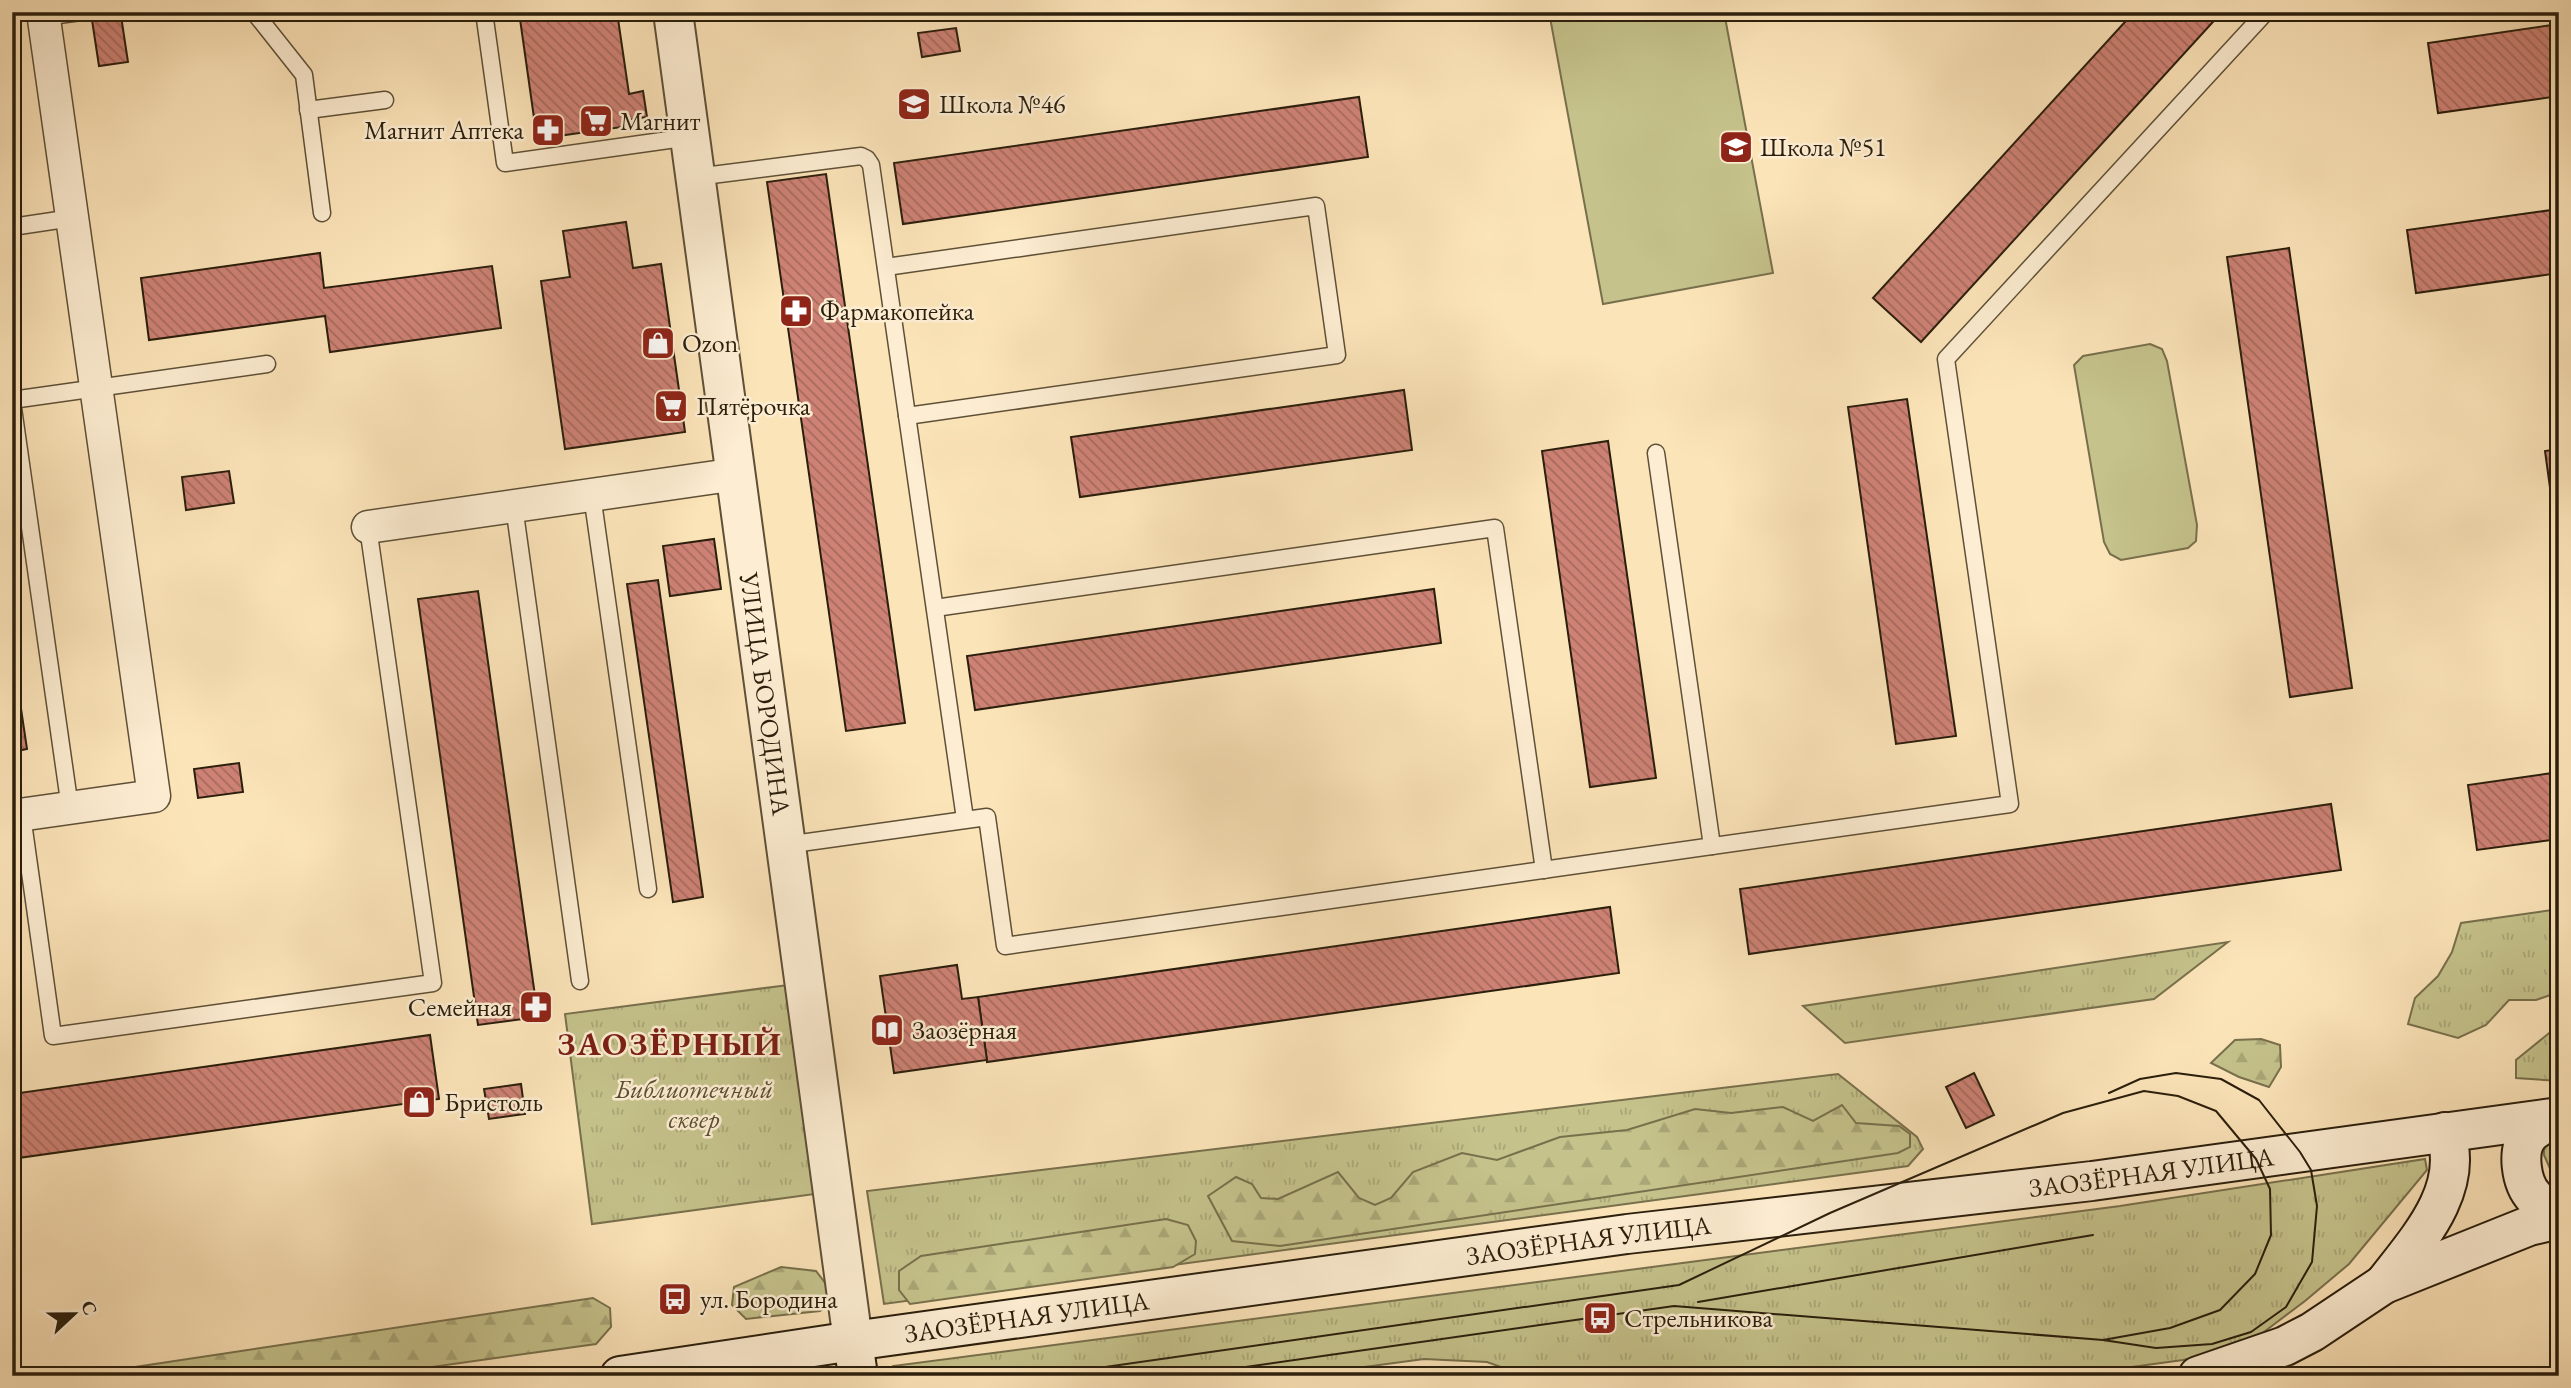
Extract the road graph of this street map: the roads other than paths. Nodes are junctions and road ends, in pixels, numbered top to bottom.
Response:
1 (81, 12) edge
2 (254, 12) edge
3 (484, 12) edge
4 (673, 12) edge
5 (2266, 12) edge
6 (43, 15) edge
7 (385, 100) dead end
8 (308, 110) junction
9 (690, 137) junction
10 (696, 177) junction
11 (322, 213) dead end
12 (72, 218) junction
13 (12, 227) edge
14 (886, 267) junction
15 (267, 364) dead end
16 (96, 388) junction
17 (12, 400) edge
18 (907, 416) junction
19 (1656, 453) dead end
20 (737, 474) junction
21 (592, 495) junction
22 (514, 506) junction
23 (368, 527) joint
24 (934, 608) junction
25 (70, 808) junction
26 (17, 816) edge
27 (965, 820) junction
28 (786, 845) junction
29 (1712, 846) junction
30 (1544, 870) junction
31 (648, 889) dead end
32 (580, 981) dead end
33 (2558, 1117) edge
34 (2445, 1132) junction
35 (2559, 1209) edge
36 (2559, 1219) edge
37 (2384, 1284) junction
38 (855, 1358) edge
39 (620, 1376) edge
40 (2198, 1376) edge

1 - 6 lane
2 - 8 lane
3 - 9 lane
4 - 9 main road, УЛИЦА БОРОДИНА
5 - 29 lane
6 - 12 street
7 - 8 lane
8 - 11 lane
9 - 10 main road, УЛИЦА БОРОДИНА
10 - 14 lane
10 - 20 main road, УЛИЦА БОРОДИНА
12 - 13 lane
12 - 16 street
14 - 18 lane
14 - 18 lane
15 - 16 lane
16 - 17 lane
16 - 25 street
17 - 25 lane
18 - 24 lane
19 - 29 lane
20 - 21 street
20 - 28 main road, УЛИЦА БОРОДИНА
21 - 22 street
21 - 31 lane
22 - 23 street
22 - 32 lane
23 - 26 lane
24 - 27 lane
24 - 30 lane
25 - 26 street
27 - 28 lane
27 - 30 lane
28 - 38 main road, УЛИЦА БОРОДИНА
29 - 30 lane
33 - 34 main road, ЗАОЗЁРНАЯ УЛИЦА
33 - 35 main road
34 - 37 main road
34 - 38 main road, ЗАОЗЁРНАЯ УЛИЦА
36 - 37 main road
37 - 40 main road
38 - 39 main road, ЗАОЗЁРНАЯ УЛИЦА

